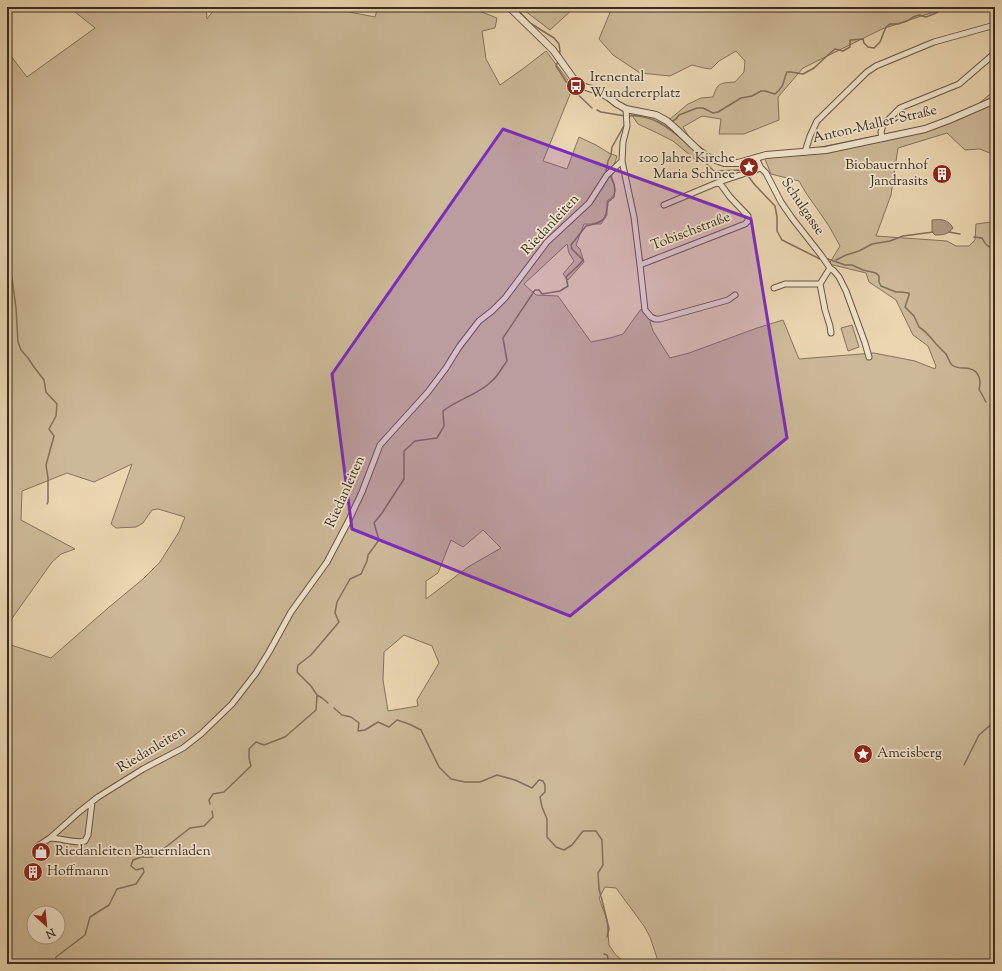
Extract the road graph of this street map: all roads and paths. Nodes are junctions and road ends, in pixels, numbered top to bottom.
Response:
1 (509, 7) edge
2 (995, 26) edge
3 (995, 53) edge
4 (995, 100) edge
5 (626, 111) junction
6 (882, 138) junction
7 (805, 152) junction
8 (756, 158) junction
9 (622, 161) junction
10 (761, 168) junction
11 (719, 182) junction
12 (664, 205) dead end
13 (640, 265) junction
14 (830, 268) junction
15 (820, 284) junction
16 (774, 288) dead end
17 (735, 295) dead end
18 (831, 333) dead end
19 (869, 356) dead end
20 (92, 802) junction
21 (50, 838) junction
22 (38, 846) dead end

1 - 5 street
2 - 7 street
3 - 6 street
4 - 6 street, Anton-Maller-Straße
5 - 8 street, Anton-Maller-Straße
5 - 9 street
6 - 7 street, Anton-Maller-Straße
7 - 8 street, Anton-Maller-Straße
8 - 10 street, Schulgasse
9 - 13 street
9 - 20 street, Riedanleiten
10 - 11 street
10 - 14 street, Schulgasse
11 - 12 street
11 - 13 street, Tobischstraße
13 - 17 street
14 - 15 street
14 - 19 street, Schulgasse
15 - 16 street
15 - 18 street
20 - 21 street, Riedanleiten
20 - 21 street
21 - 22 street, Riedanleiten

